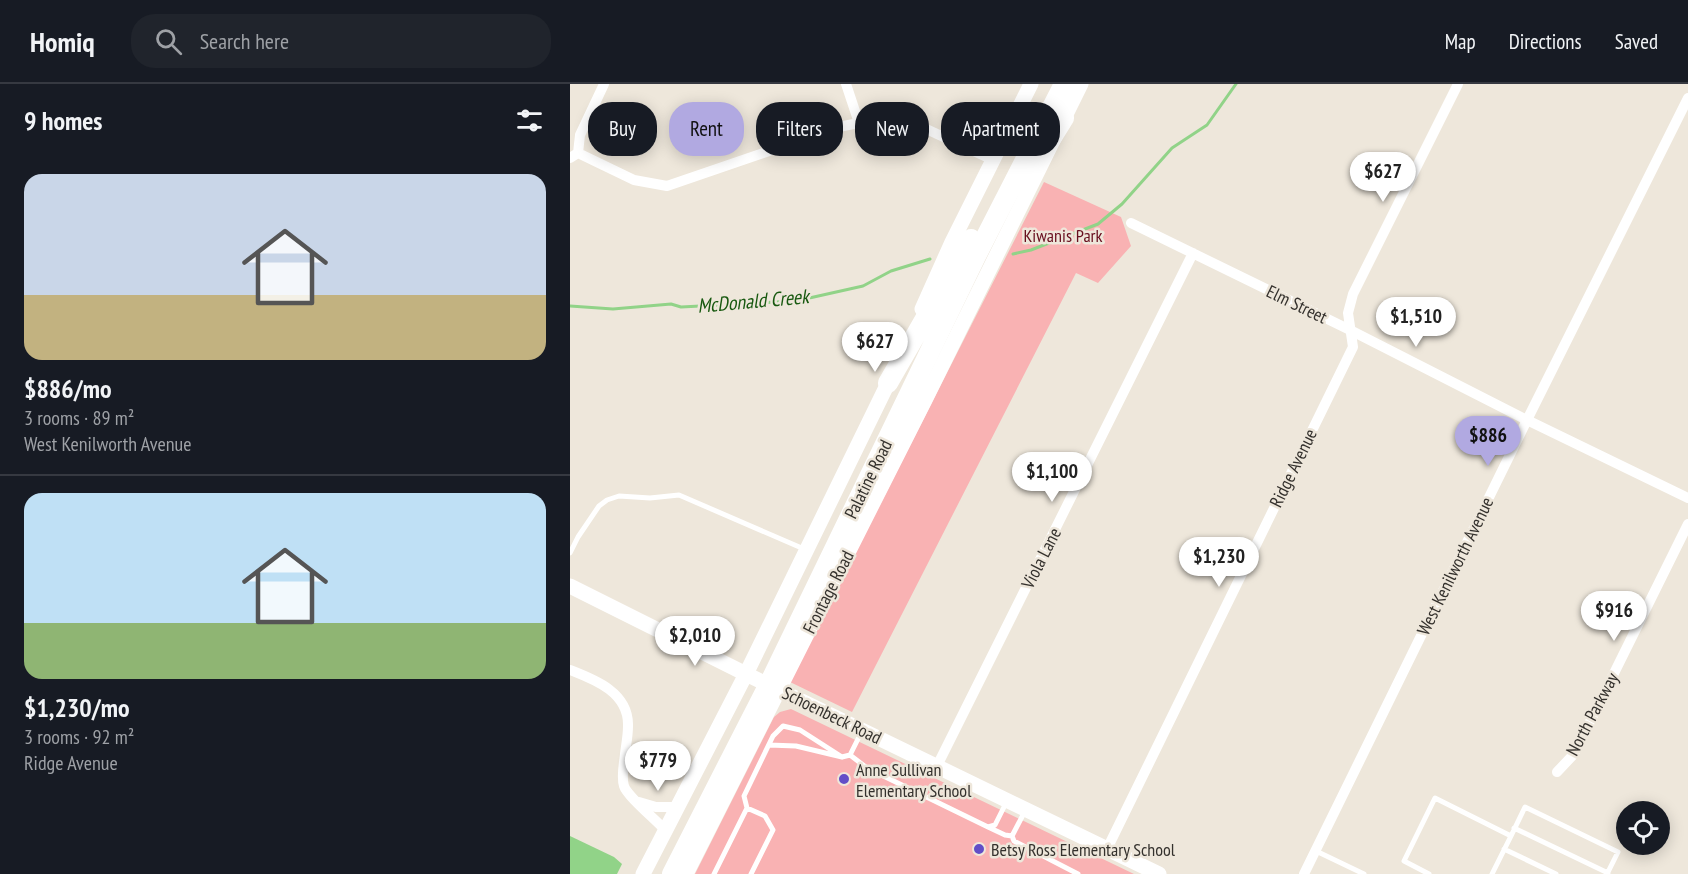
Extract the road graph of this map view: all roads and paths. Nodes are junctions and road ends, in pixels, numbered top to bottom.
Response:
1 (604, 84) edge
2 (846, 84) edge
3 (1031, 84) edge
4 (1049, 84) edge
5 (1064, 84) edge
6 (1081, 84) edge
7 (1458, 84) edge
8 (1688, 98) edge
9 (855, 111) edge
10 (1064, 118) junction
11 (855, 124) edge
12 (929, 130) edge
13 (574, 156) edge
14 (993, 160) junction
15 (986, 213) junction
16 (1131, 223) dead end
17 (1192, 254) junction
18 (976, 256) junction
19 (1350, 330) junction
20 (888, 383) junction
21 (1527, 420) junction
22 (1688, 498) edge
23 (1688, 524) edge
24 (807, 551) junction
25 (570, 553) edge
26 (570, 586) edge
27 (570, 670) edge
28 (763, 682) junction
29 (863, 730) junction
30 (769, 745) junction
31 (850, 755) junction
32 (842, 757) junction
33 (937, 766) junction
34 (1557, 772) dead end
35 (1007, 800) junction
36 (636, 801) junction
37 (676, 807) junction
38 (747, 808) junction
39 (1026, 809) junction
40 (988, 827) junction
41 (1515, 828) junction
42 (664, 830) junction
43 (1012, 836) junction
44 (1511, 836) junction
45 (1107, 849) junction
46 (1504, 849) junction
47 (1316, 850) junction
48 (1493, 872) edge
49 (643, 874) edge
50 (659, 874) edge
51 (672, 874) edge
52 (686, 874) edge
53 (714, 874) edge
54 (751, 874) edge
55 (1078, 874) edge
56 (1159, 874) edge
57 (1304, 874) edge
58 (1364, 874) edge
59 (1429, 874) edge
60 (1501, 874) edge
61 (1556, 874) edge
62 (1607, 874) edge

1 - 13 street
2 - 9 street
3 - 14 street, Frontage Road
4 - 15 highway, Palatine Road
5 - 18 highway, Palatine Road
6 - 10 street, Frontage Road
7 - 19 street, Ridge Avenue
8 - 21 street, West Kenilworth Avenue
10 - 18 highway
10 - 28 street, Frontage Road
11 - 13 street
12 - 14 street
14 - 20 street, Frontage Road
15 - 20 highway
15 - 28 highway, Palatine Road
16 - 17 street, Elm Street
17 - 19 street, Elm Street
17 - 33 street, Viola Lane
18 - 28 highway, Palatine Road
19 - 21 street, Elm Street
19 - 45 street, Ridge Avenue
20 - 24 street, Frontage Road
21 - 22 street, Elm Street
21 - 47 street, West Kenilworth Avenue
23 - 34 street, North Parkway
24 - 25 lane
24 - 28 street, Frontage Road
26 - 28 street, Schoenbeck Road
27 - 36 street
28 - 29 street, Schoenbeck Road
28 - 37 street, Frontage Road
28 - 50 highway, Palatine Road
28 - 51 highway, Palatine Road
28 - 52 street, Frontage Road
29 - 31 lane
29 - 33 street, Schoenbeck Road
30 - 32 lane
30 - 32 lane
30 - 38 lane
31 - 32 lane
31 - 40 lane
33 - 35 street, Schoenbeck Road
35 - 39 street, Schoenbeck Road
35 - 40 lane
36 - 37 street
36 - 42 street
37 - 42 street, Frontage Road
38 - 53 lane
38 - 54 lane
39 - 43 lane
39 - 45 street, Schoenbeck Road
40 - 43 lane
41 - 44 lane
41 - 62 lane
41 - 62 lane
42 - 49 street, Frontage Road
43 - 55 lane
44 - 46 lane
44 - 59 lane
45 - 56 street, Schoenbeck Road
46 - 48 lane
46 - 61 lane
47 - 57 street, West Kenilworth Avenue
47 - 58 lane
48 - 60 lane

